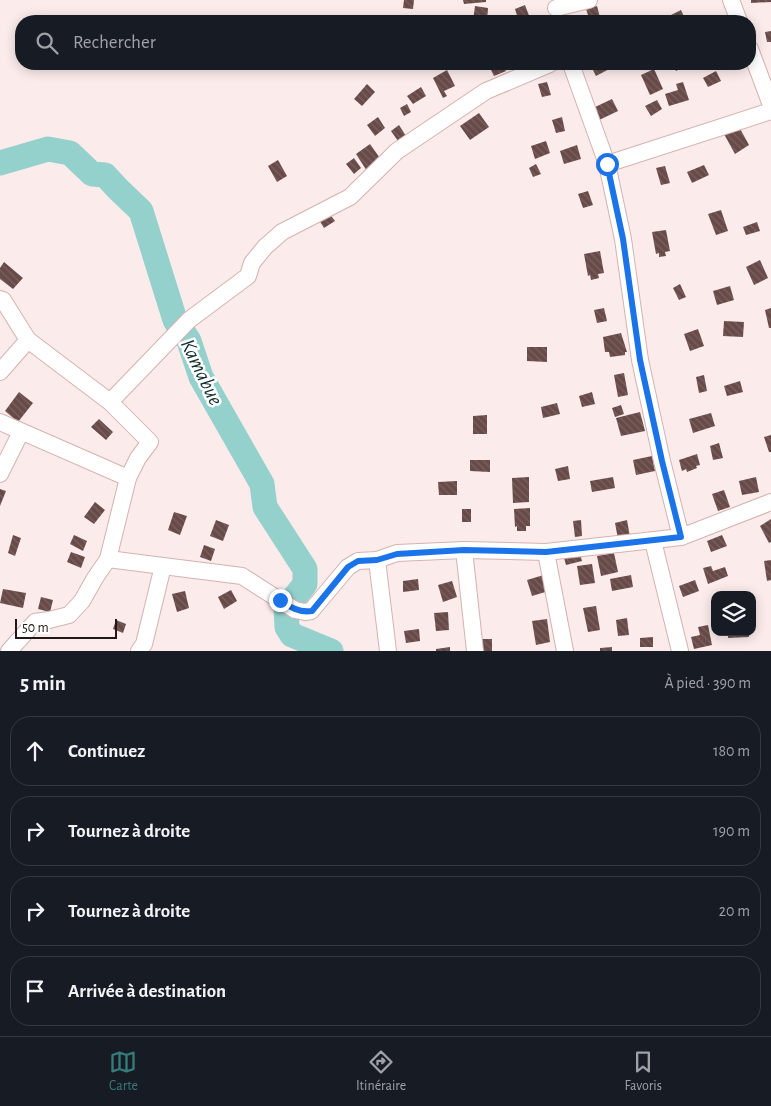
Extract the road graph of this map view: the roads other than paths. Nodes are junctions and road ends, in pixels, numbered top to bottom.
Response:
1 (589, 0) edge
2 (731, 0) edge
3 (557, 10) edge
4 (737, 15) edge
5 (756, 65) edge
6 (535, 70) edge
7 (573, 70) edge
8 (771, 105) edge
9 (771, 111) edge
10 (607, 164) junction
11 (0, 299) edge
12 (28, 340) junction
13 (0, 372) edge
14 (110, 402) junction
15 (0, 422) edge
16 (21, 432) junction
17 (0, 474) edge
18 (128, 478) junction
19 (771, 502) edge
20 (681, 537) junction
21 (653, 541) junction
22 (464, 550) junction
23 (546, 552) junction
24 (108, 559) junction
25 (377, 560) junction
26 (163, 566) junction
27 (9, 651) edge
28 (140, 651) edge
29 (388, 651) edge
30 (475, 651) edge
31 (566, 651) edge
32 (680, 651) edge

1 - 3 street
2 - 4 street
5 - 8 street
6 - 14 street
7 - 10 street
9 - 10 street
10 - 20 street
11 - 12 street
12 - 13 street
12 - 14 street
14 - 18 street
15 - 16 street
16 - 17 street
16 - 18 street
18 - 24 street
19 - 20 street
20 - 21 street
21 - 23 street
21 - 32 street
22 - 23 street
22 - 25 street
22 - 30 street
23 - 31 street
24 - 26 street
24 - 27 street
25 - 26 street
25 - 29 street
26 - 28 street

